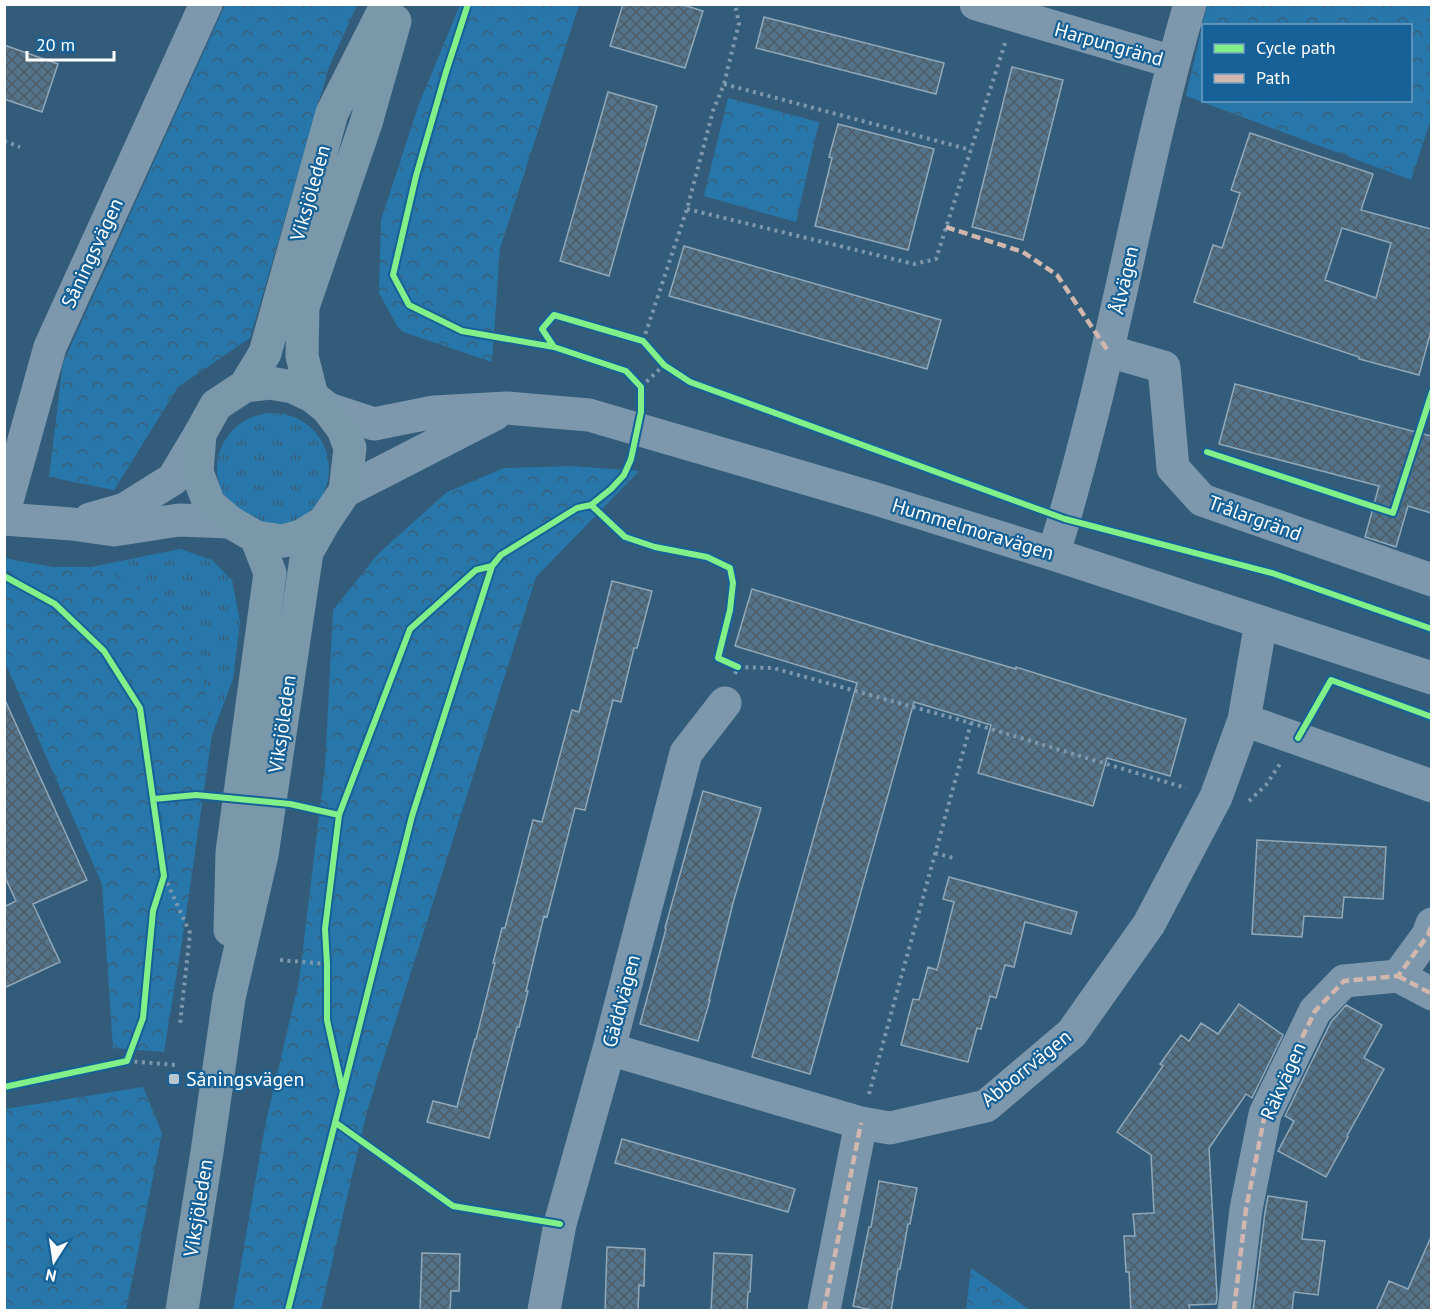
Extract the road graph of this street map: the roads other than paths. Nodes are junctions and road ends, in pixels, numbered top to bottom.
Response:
1 (206, 4) edge
2 (387, 4) edge
3 (399, 4) edge
4 (975, 4) edge
5 (1190, 4) edge
6 (1173, 62) junction
7 (1108, 351) junction
8 (245, 386) junction
9 (320, 402) junction
10 (507, 408) junction
11 (200, 434) junction
12 (345, 490) junction
13 (4, 512) edge
14 (4, 519) edge
15 (324, 522) junction
16 (72, 524) junction
17 (243, 530) junction
18 (1053, 554) junction
19 (1431, 580) edge
20 (1262, 622) junction
21 (1431, 678) edge
22 (725, 703) road end
23 (1244, 720) junction
24 (1431, 786) edge
25 (1431, 924) edge
26 (1398, 976) junction
27 (1431, 994) edge
28 (229, 998) junction
29 (609, 1049) junction
30 (861, 1124) junction
31 (182, 1311) edge
32 (543, 1311) edge
33 (824, 1311) edge
34 (1234, 1311) edge

1 - 13 street, Såningsvägen
2 - 8 main road, Viksjöleden
3 - 9 main road, Viksjöleden
4 - 6 street, Harpungränd
5 - 6 street, Ålvägen
6 - 7 street, Ålvägen
7 - 18 street, Ålvägen
7 - 19 street, Trålargränd
8 - 9 main road
8 - 11 main road
9 - 10 street, Hummelmoravägen
9 - 12 main road
10 - 12 street
10 - 18 street, Hummelmoravägen
11 - 16 street
11 - 17 main road
12 - 15 main road
14 - 16 street
15 - 17 main road
15 - 28 main road, Viksjöleden
16 - 17 street
17 - 28 main road, Viksjöleden
18 - 20 street, Hummelmoravägen
20 - 21 street, Hummelmoravägen
20 - 23 street, Abborrvägen
22 - 29 street, Gäddvägen
23 - 24 street
23 - 30 street, Abborrvägen
25 - 26 street
26 - 27 street
26 - 34 street, Räkvägen
28 - 31 main road, Viksjöleden
29 - 30 street, Abborrvägen
29 - 32 street, Gäddvägen
30 - 33 street

